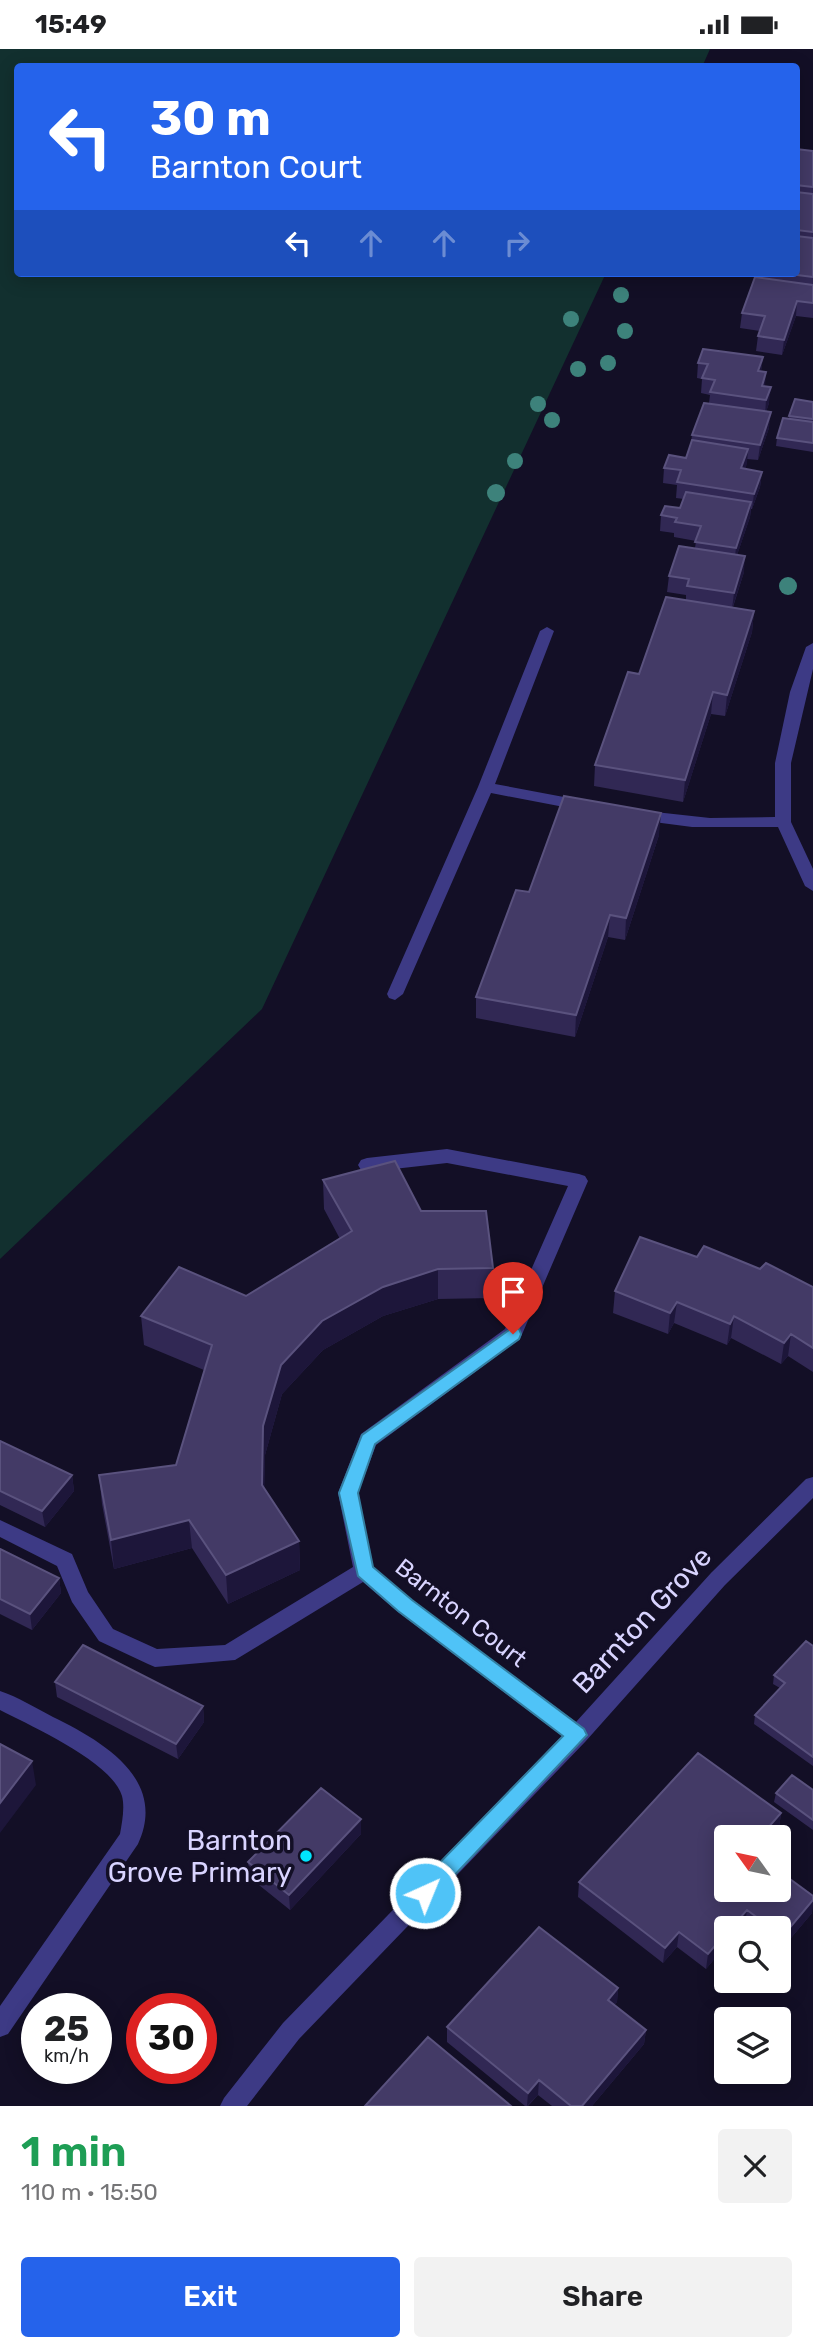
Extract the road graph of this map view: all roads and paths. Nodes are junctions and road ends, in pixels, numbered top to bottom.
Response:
1 (547, 631) dead end
2 (813, 647) edge
3 (806, 693) edge
4 (486, 787) junction
5 (783, 822) junction
6 (813, 886) edge
7 (395, 993) dead end
8 (367, 1165) edge
9 (813, 1485) edge
10 (0, 1528) edge
11 (364, 1571) junction
12 (0, 1699) edge
13 (577, 1735) junction
14 (0, 2027) edge
15 (232, 2106) edge

1 - 4 street
2 - 3 street
3 - 5 street
4 - 5 street
4 - 7 street
5 - 6 street
8 - 11 street, Barnton Court
9 - 13 street, Barnton Grove
10 - 11 street
11 - 13 street, Barnton Court
12 - 14 street
13 - 15 street, Barnton Grove

